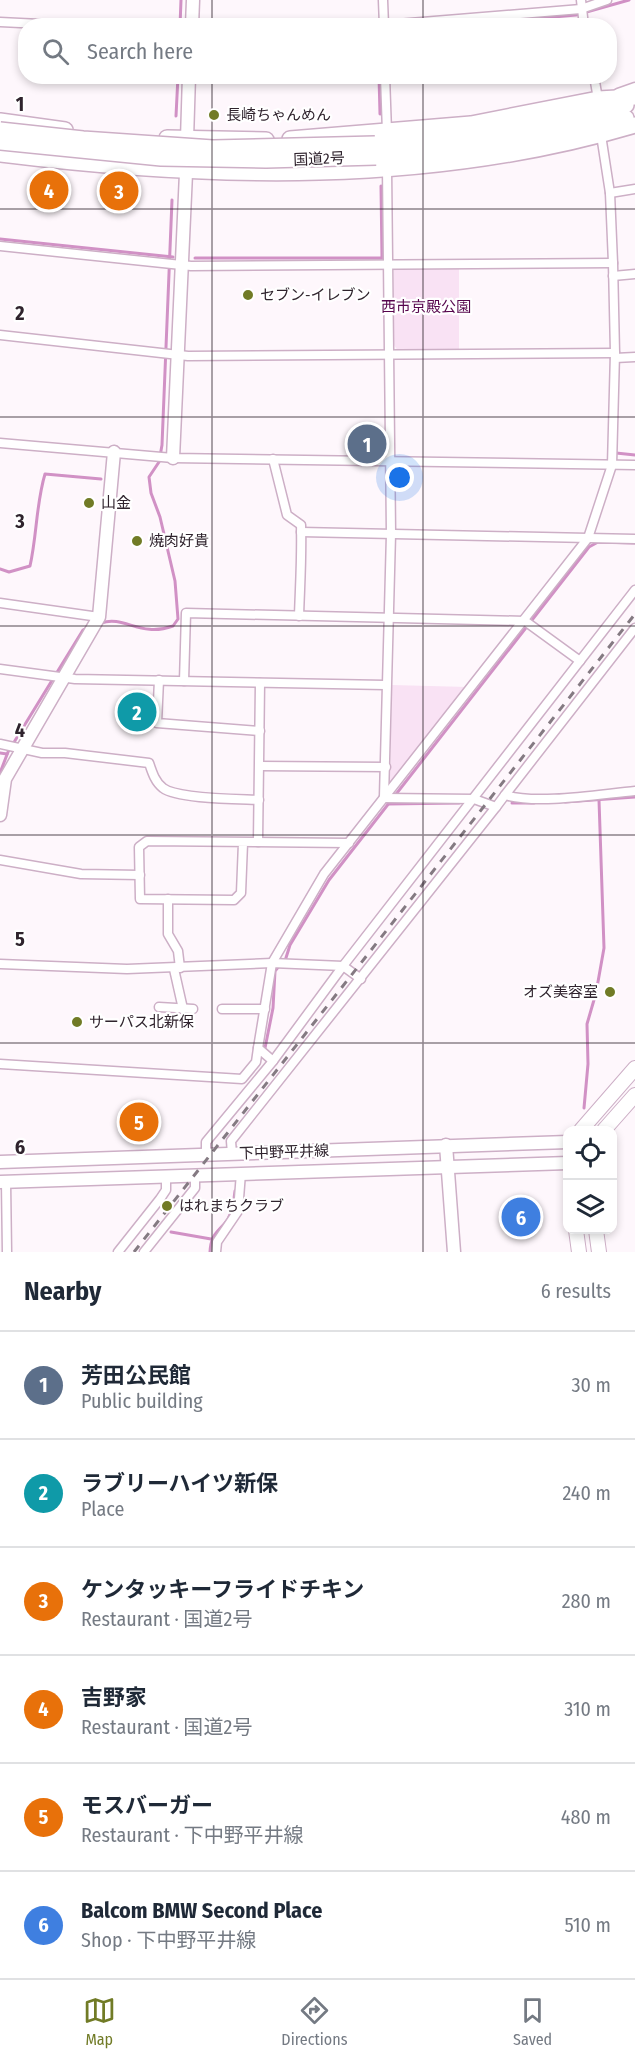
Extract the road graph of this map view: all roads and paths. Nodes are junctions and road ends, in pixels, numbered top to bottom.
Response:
1 (193, 0) edge
2 (383, 0) edge
3 (607, 0) edge
4 (582, 12) edge
5 (192, 18) edge
6 (384, 18) edge
7 (491, 18) edge
8 (0, 22) edge
9 (18, 23) edge
10 (189, 84) edge
11 (385, 84) edge
12 (595, 84) edge
13 (635, 87) edge
14 (635, 97) edge
15 (598, 99) junction
16 (635, 103) edge
17 (635, 116) edge
18 (0, 121) edge
19 (635, 127) edge
20 (0, 129) edge
21 (387, 133) junction
22 (601, 135) junction
23 (187, 139) junction
24 (0, 142) edge
25 (0, 154) edge
26 (379, 156) junction
27 (186, 173) junction
28 (635, 189) edge
29 (610, 193) junction
30 (0, 246) edge
31 (613, 263) junction
32 (389, 264) junction
33 (174, 265) junction
34 (635, 274) edge
35 (613, 276) junction
36 (0, 334) edge
37 (390, 353) junction
38 (170, 355) junction
39 (615, 356) junction
40 (635, 357) edge
41 (0, 443) edge
42 (114, 452) junction
43 (164, 457) junction
44 (273, 459) junction
45 (390, 460) junction
46 (612, 465) junction
47 (635, 465) edge
48 (301, 532) junction
49 (391, 534) junction
50 (588, 538) junction
51 (635, 539) edge
52 (635, 590) edge
53 (0, 603) edge
54 (299, 615) junction
55 (388, 617) junction
56 (97, 622) junction
57 (528, 623) junction
58 (635, 628) edge
59 (580, 661) junction
60 (0, 669) edge
61 (58, 677) junction
62 (159, 680) junction
63 (184, 681) junction
64 (260, 683) junction
65 (385, 685) junction
66 (260, 731) junction
67 (11, 745) edge
68 (260, 766) junction
69 (386, 767) junction
70 (635, 791) edge
71 (505, 795) junction
72 (390, 798) junction
73 (474, 799) junction
74 (259, 800) junction
75 (496, 807) junction
76 (0, 815) edge
77 (258, 842) junction
78 (243, 843) junction
79 (349, 843) junction
80 (0, 860) edge
81 (140, 875) junction
82 (168, 899) junction
83 (0, 964) edge
84 (278, 964) junction
85 (343, 966) junction
86 (177, 969) junction
87 (361, 979) junction
88 (159, 1007) dead end
89 (183, 1009) junction
90 (222, 1009) dead end
91 (265, 1009) junction
92 (193, 1010) dead end
93 (258, 1048) junction
94 (273, 1061) junction
95 (0, 1064) edge
96 (635, 1068) edge
97 (635, 1095) edge
98 (585, 1126) edge
99 (608, 1126) edge
100 (563, 1142) edge
101 (446, 1144) junction
102 (232, 1154) junction
103 (206, 1155) junction
104 (0, 1162) edge
105 (563, 1163) edge
106 (447, 1167) junction
107 (241, 1173) junction
108 (195, 1174) junction
109 (166, 1175) junction
110 (3, 1182) edge
111 (577, 1234) edge
112 (597, 1234) edge
113 (8, 1252) edge
114 (118, 1252) edge
115 (144, 1252) edge
116 (216, 1252) edge
117 (454, 1252) edge
118 (579, 1252) edge
119 (599, 1252) edge

1 - 5 street
2 - 6 street
3 - 4 street
4 - 7 street
8 - 9 street
10 - 23 street
11 - 21 street
12 - 15 street
13 - 15 street
14 - 15 highway
15 - 21 highway
16 - 26 highway, 国道2号
17 - 26 highway, 国道2号
18 - 23 highway
19 - 22 highway
20 - 26 highway, 国道2号, bridge
21 - 23 highway
22 - 26 highway
22 - 29 street
23 - 27 street
24 - 26 highway, 国道2号, bridge
25 - 27 highway
26 - 27 highway
26 - 32 street
27 - 33 street
28 - 29 street
29 - 31 street
30 - 33 street
31 - 32 street
31 - 35 street
32 - 33 street
32 - 37 street
33 - 38 street
34 - 35 street
35 - 39 street
36 - 38 street
37 - 38 street
37 - 39 street
37 - 45 street
38 - 43 street
39 - 40 street
39 - 46 street
41 - 42 street
42 - 43 street
42 - 56 street
43 - 44 street
44 - 45 street
44 - 48 street
45 - 46 street
45 - 49 street
46 - 47 street
46 - 50 street
48 - 49 street
48 - 54 street
49 - 50 street
49 - 55 street
50 - 51 street
50 - 57 street
52 - 59 street
53 - 56 street
54 - 55 street
54 - 63 street
55 - 57 street
55 - 65 street
56 - 61 street
57 - 59 street
57 - 72 street
58 - 71 street
59 - 73 street
60 - 61 street
61 - 62 street
61 - 67 street
62 - 63 street
62 - 66 street
63 - 64 street
64 - 65 street
64 - 66 street
65 - 69 street
66 - 68 street
67 - 74 street
67 - 76 street
68 - 69 street
68 - 74 street
69 - 72 street
70 - 71 street
71 - 75 street
72 - 73 street
72 - 79 street
73 - 75 street
73 - 85 street
74 - 77 street
75 - 87 street
77 - 78 street
77 - 79 street
78 - 81 street
78 - 82 street
79 - 84 street
80 - 81 street
81 - 82 street
82 - 86 street
83 - 86 street
84 - 85 street
84 - 86 street
84 - 91 street
85 - 87 street
85 - 94 street
86 - 89 street
87 - 102 street
88 - 89 street
89 - 92 street
90 - 91 street
91 - 93 street
93 - 94 street
93 - 95 street
94 - 103 street
96 - 98 main road
97 - 99 main road
100 - 101 street, 下中野平井線
101 - 102 street, 下中野平井線
101 - 106 street
102 - 103 street, 下中野平井線
103 - 104 street, 下中野平井線
105 - 106 street, 下中野平井線
106 - 107 street, 下中野平井線
106 - 117 street
107 - 108 street, 下中野平井線
107 - 116 street
108 - 109 street, 下中野平井線
108 - 115 street
109 - 110 street, 下中野平井線
109 - 114 street
110 - 113 street
111 - 118 main road
112 - 119 main road

